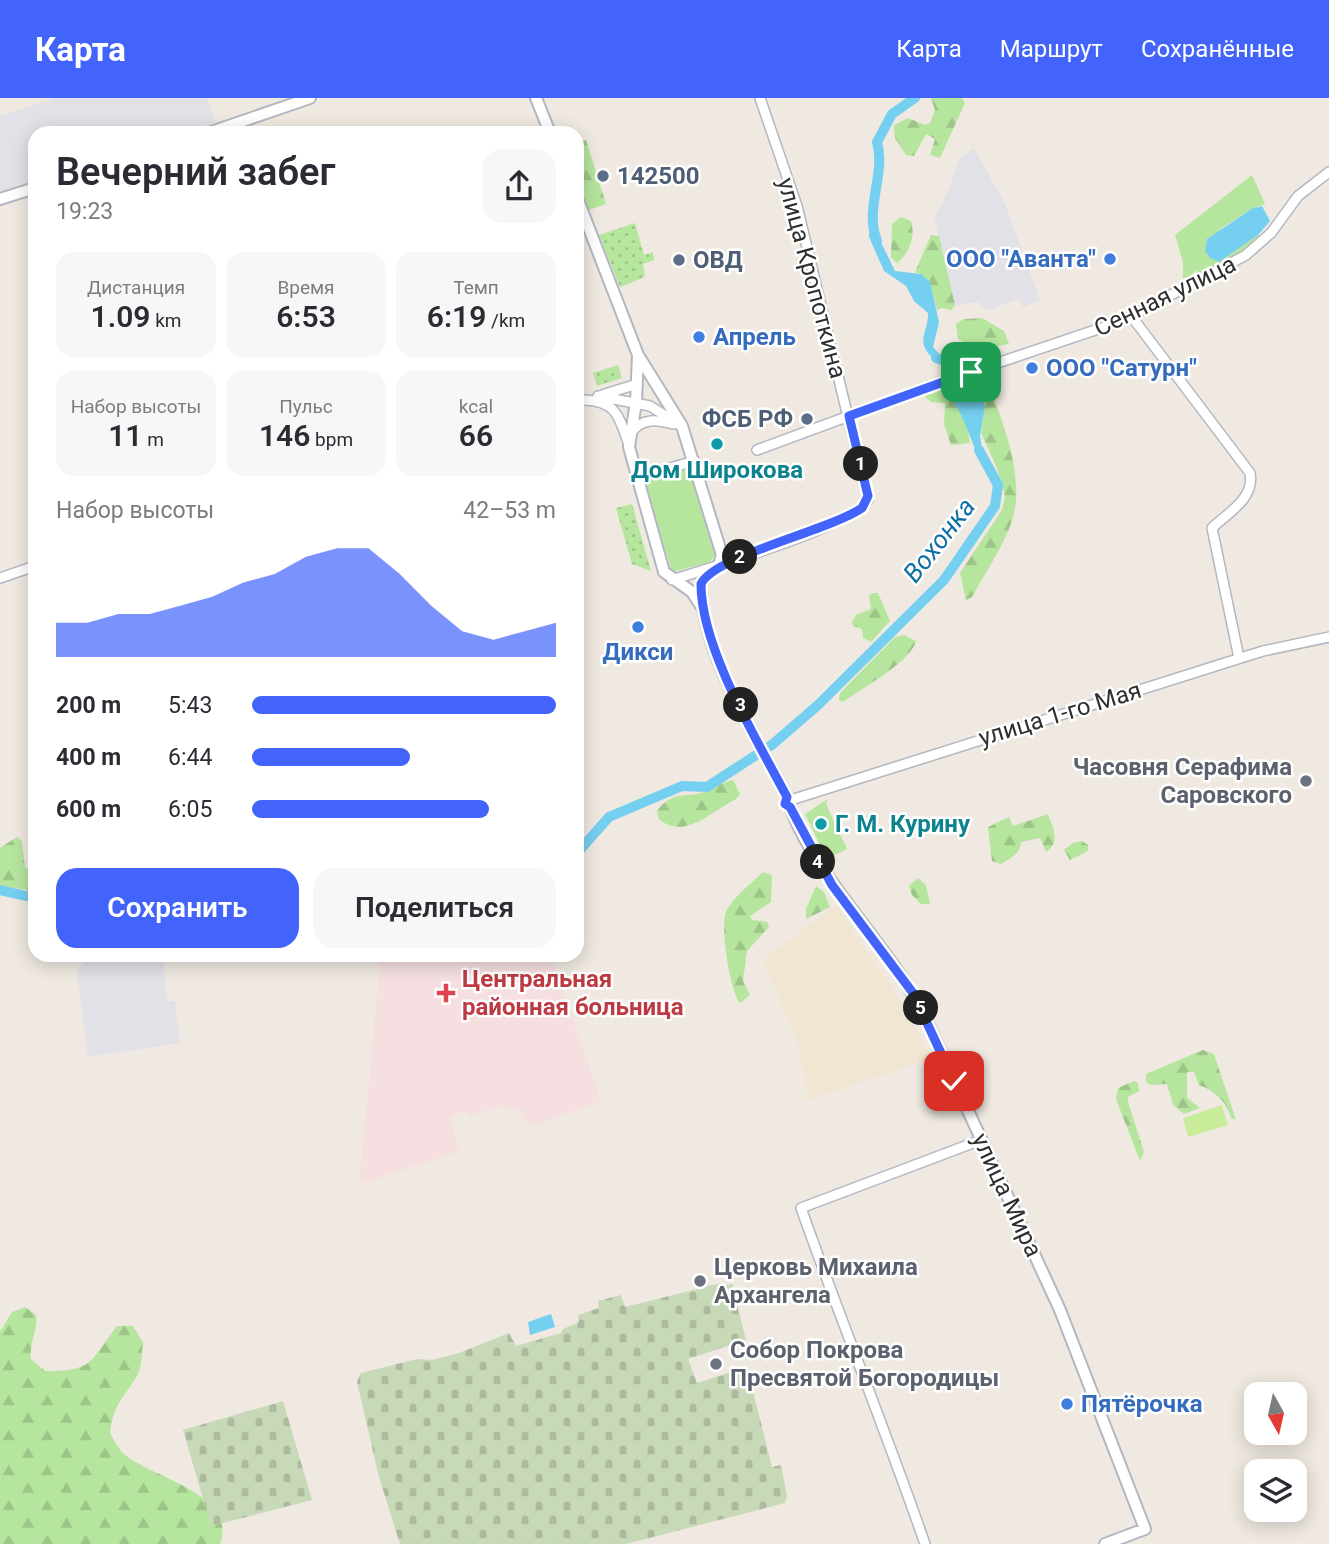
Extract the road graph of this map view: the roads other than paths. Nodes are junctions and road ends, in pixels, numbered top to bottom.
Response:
1 (310, 98) edge
2 (536, 98) edge
3 (760, 98) edge
4 (228, 126) edge
5 (547, 126) edge
6 (1329, 172) edge
7 (28, 190) edge
8 (0, 199) edge
9 (584, 216) edge
10 (1132, 317) junction
11 (638, 355) junction
12 (637, 384) junction
13 (598, 396) junction
14 (584, 400) edge
15 (584, 401) edge
16 (636, 402) junction
17 (849, 416) junction
18 (682, 426) junction
19 (631, 432) junction
20 (629, 447) junction
21 (757, 450) dead end
22 (695, 461) junction
23 (637, 477) junction
24 (721, 563) junction
25 (28, 568) edge
26 (0, 578) edge
27 (672, 580) junction
28 (703, 609) junction
29 (1329, 637) edge
30 (1239, 658) junction
31 (791, 801) junction
32 (981, 1140) junction
33 (925, 1544) edge
34 (1105, 1544) edge

1 - 4 main road
2 - 5 main road
3 - 17 street, улица Кропоткина
6 - 10 street, Сенная улица
7 - 8 main road
9 - 11 main road
10 - 17 street, Сенная улица
10 - 30 street
11 - 12 main road
11 - 18 main road
12 - 13 street
12 - 16 main road
13 - 14 street
13 - 16 street
15 - 20 street
16 - 18 street
16 - 19 main road
17 - 21 street, Сенная улица
17 - 24 street, улица Кропоткина
18 - 19 street
18 - 22 main road
19 - 20 main road
20 - 23 main road
22 - 23 street
22 - 24 main road
23 - 27 main road
24 - 27 street
24 - 28 main road
25 - 26 street
27 - 28 main road
28 - 31 main road, улица Мира
29 - 30 street, улица 1-го Мая
30 - 31 street, улица 1-го Мая
31 - 32 main road, улица Мира
32 - 33 street
32 - 34 main road, улица Мира

